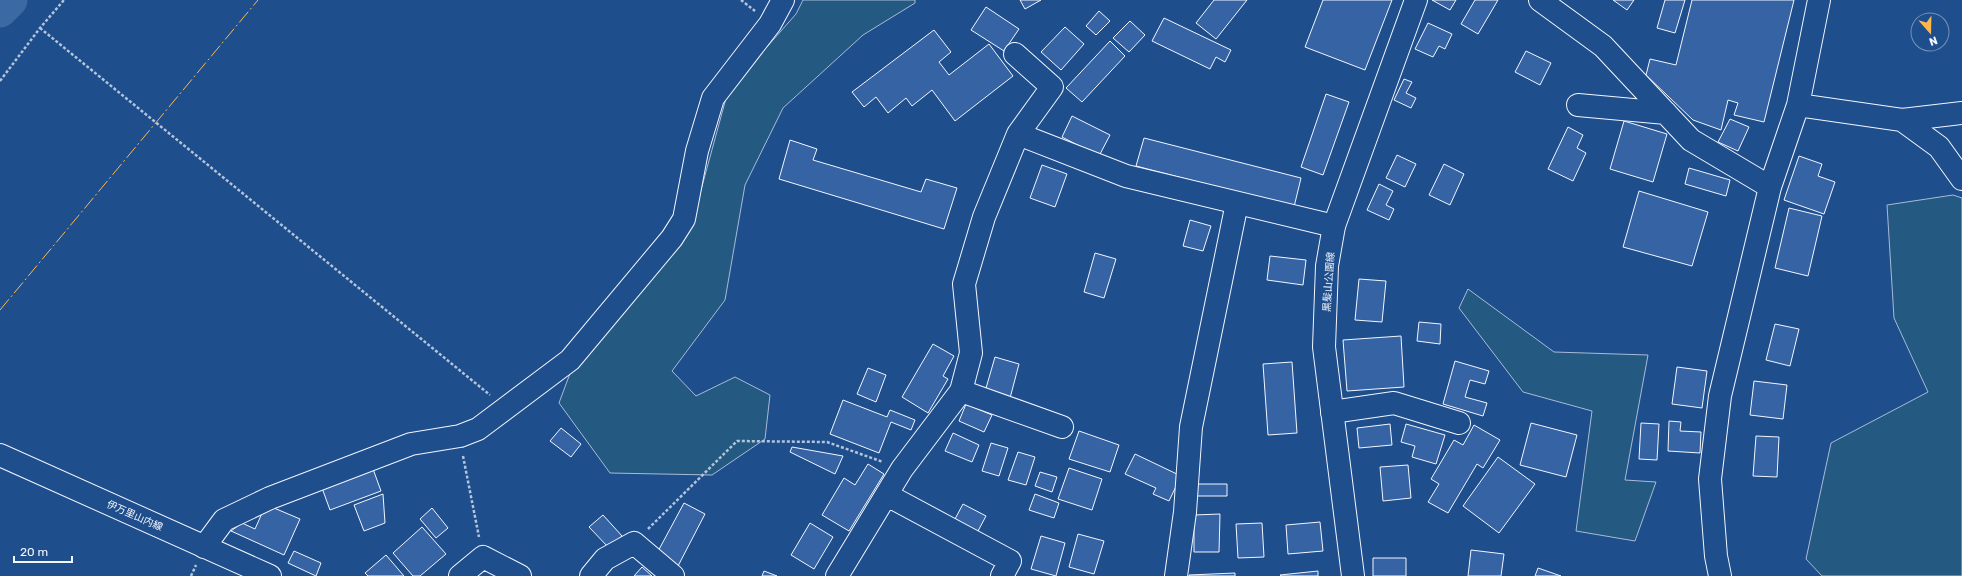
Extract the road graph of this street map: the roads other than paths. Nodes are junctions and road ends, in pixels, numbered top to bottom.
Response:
1 (783, 0) edge
2 (1416, 0) edge
3 (1540, 0) edge
4 (1819, 0) edge
5 (1015, 54) dead end
6 (1578, 105) dead end
7 (1798, 105) junction
8 (1666, 113) junction
9 (1962, 113) edge
10 (1902, 120) junction
11 (1018, 134) junction
12 (1962, 179) edge
13 (1770, 187) junction
14 (1237, 202) junction
15 (1334, 226) junction
16 (961, 391) junction
17 (1332, 412) junction
18 (1459, 423) dead end
19 (1062, 427) dead end
20 (0, 455) edge
21 (887, 495) junction
22 (204, 547) junction
23 (270, 576) edge
24 (460, 576) edge
25 (520, 576) edge
26 (591, 576) edge
27 (672, 576) edge
28 (837, 576) edge
29 (1002, 576) edge
30 (1176, 576) edge
31 (1353, 576) edge
32 (1720, 576) edge

1 - 22 street
2 - 15 street, 黒髪山公園線
3 - 8 street
4 - 7 street
5 - 11 street
6 - 8 street
7 - 10 street
7 - 13 street
8 - 13 street
9 - 10 street
10 - 12 street
11 - 14 street
11 - 16 street
13 - 32 street
14 - 15 street
14 - 30 street
15 - 17 street, 黒髪山公園線
16 - 19 street
16 - 21 street
17 - 18 street
17 - 31 street, 黒髪山公園線
20 - 22 street, 伊万里山内線
21 - 28 street
21 - 29 street
22 - 23 street, 伊万里山内線
24 - 25 street
26 - 27 street

